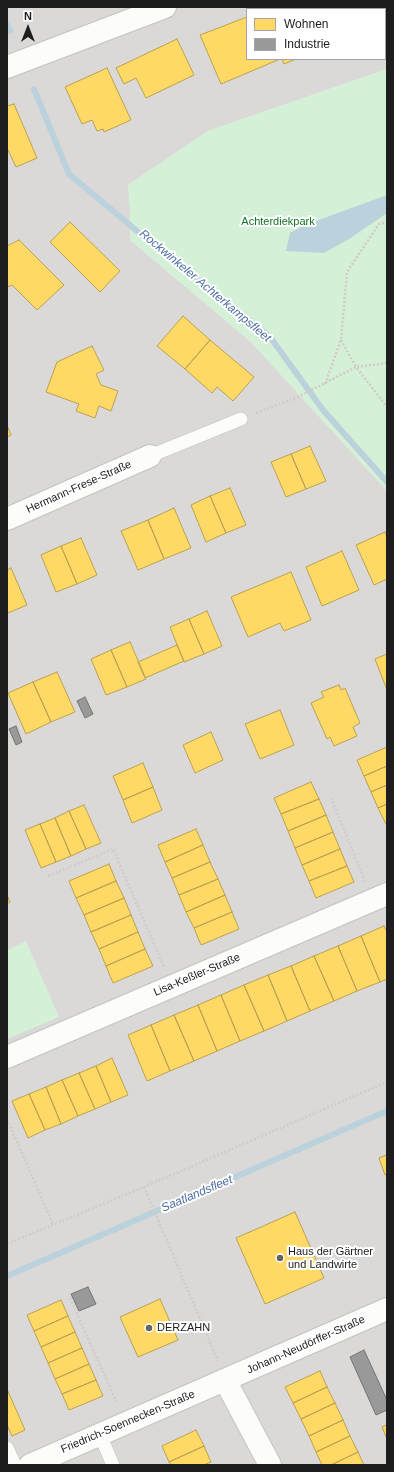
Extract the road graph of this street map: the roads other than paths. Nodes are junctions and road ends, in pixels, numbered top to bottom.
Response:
1 (165, 7) edge
2 (7, 67) edge
3 (241, 419) road end
4 (150, 456) joint
5 (7, 519) edge
6 (380, 897) edge
7 (7, 1057) edge
8 (387, 1310) edge
9 (225, 1380) junction
10 (100, 1435) junction
11 (7, 1448) edge
12 (15, 1465) edge
13 (30, 1465) edge
14 (113, 1465) edge
15 (270, 1465) edge

1 - 2 street
3 - 4 lane
4 - 5 street, Hermann-Frese-Straße
6 - 7 street, Lisa-Keßler-Straße
8 - 9 street, Johann-Neudörffer-Straße
9 - 10 street, Friedrich-Soennecken-Straße
9 - 15 street
10 - 13 street, Friedrich-Soennecken-Straße
10 - 14 lane
11 - 12 lane

